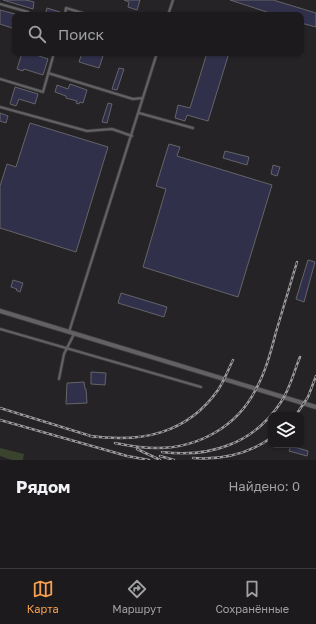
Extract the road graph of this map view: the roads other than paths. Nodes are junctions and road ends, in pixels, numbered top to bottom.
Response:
1 (172, 0) edge
2 (0, 4) edge
3 (28, 12) dead end
4 (65, 12) edge
5 (79, 12) edge
6 (169, 12) edge
7 (53, 56) edge
8 (156, 56) edge
9 (48, 73) junction
10 (0, 79) edge
11 (143, 98) junction
12 (0, 107) edge
13 (139, 113) junction
14 (192, 128) dead end
15 (132, 136) junction
16 (0, 312) edge
17 (0, 329) edge
18 (72, 333) junction
19 (67, 348) junction
20 (59, 379) dead end
21 (201, 387) dead end
22 (316, 407) edge

1 - 6 lane
2 - 3 lane
4 - 5 lane
7 - 9 lane
8 - 11 lane
9 - 10 lane
9 - 11 lane
11 - 13 lane
12 - 15 lane
13 - 14 lane
13 - 15 lane
15 - 18 lane
16 - 18 street
17 - 19 lane
18 - 19 lane
18 - 22 street
19 - 20 lane
19 - 21 lane

